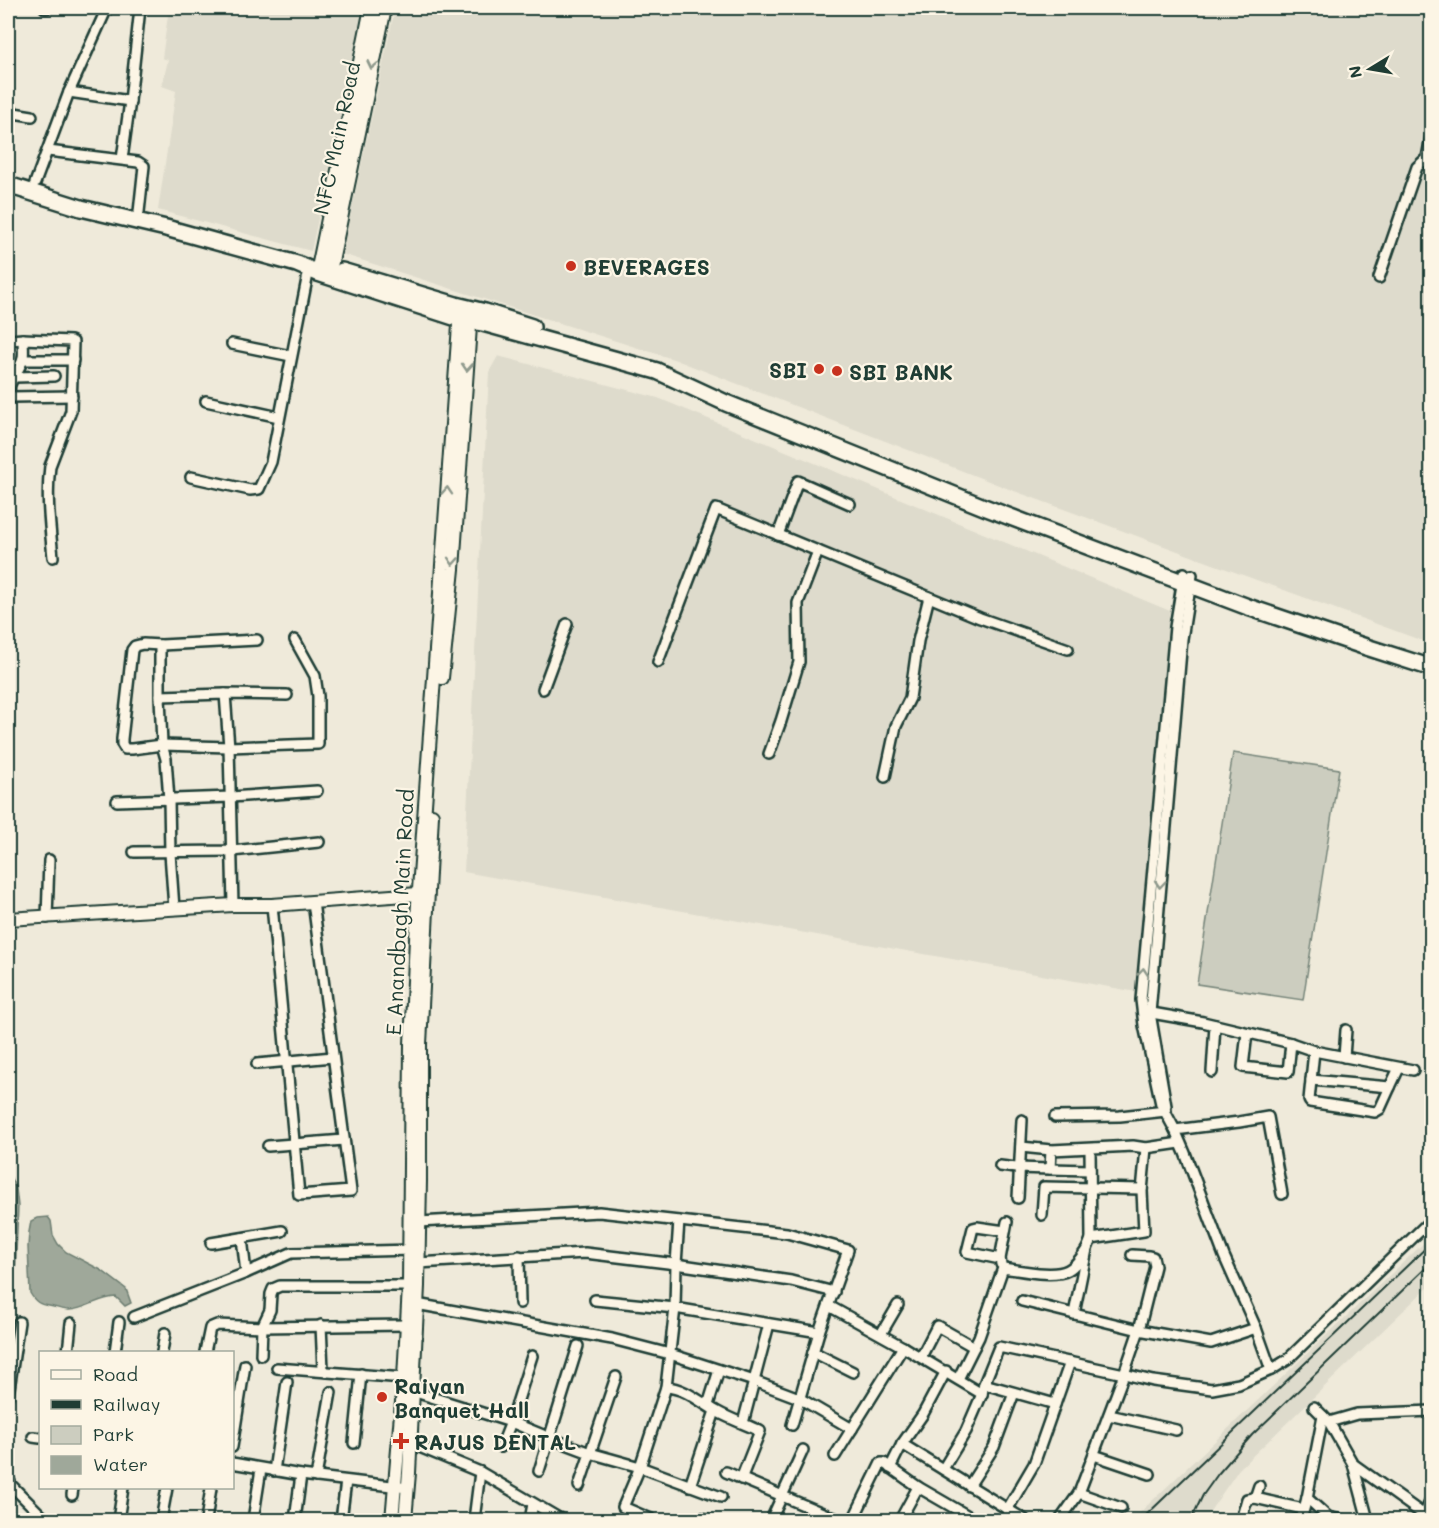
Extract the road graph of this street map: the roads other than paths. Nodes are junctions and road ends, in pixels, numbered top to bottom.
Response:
1 (107, 8) edge
2 (140, 8) edge
3 (372, 8) edge
4 (384, 8) edge
5 (69, 92) junction
6 (130, 100) junction
7 (8, 112) edge
8 (32, 117) dead end
9 (1431, 131) edge
10 (48, 151) junction
11 (122, 159) junction
12 (8, 175) edge
13 (35, 183) junction
14 (8, 184) edge
15 (139, 212) junction
16 (321, 270) junction
17 (1379, 278) dead end
18 (465, 314) junction
19 (23, 339) junction
20 (8, 342) edge
21 (232, 344) dead end
22 (291, 356) junction
23 (23, 360) junction
24 (73, 360) junction
25 (54, 376) dead end
26 (15, 377) junction
27 (72, 396) junction
28 (206, 400) dead end
29 (279, 417) junction
30 (190, 477) dead end
31 (850, 504) dead end
32 (778, 535) junction
33 (818, 551) junction
34 (53, 557) dead end
35 (1187, 578) junction
36 (929, 597) junction
37 (567, 624) dead end
38 (256, 640) dead end
39 (295, 640) dead end
40 (160, 645) junction
41 (1068, 649) dead end
42 (1431, 658) edge
43 (658, 662) dead end
44 (1431, 668) edge
45 (543, 689) dead end
46 (225, 694) junction
47 (287, 695) dead end
48 (160, 696) junction
49 (162, 745) junction
50 (229, 747) junction
51 (769, 754) dead end
52 (885, 777) dead end
53 (317, 791) dead end
54 (231, 797) junction
55 (169, 800) junction
56 (117, 801) dead end
57 (319, 842) dead end
58 (232, 851) junction
59 (134, 852) dead end
60 (170, 853) junction
61 (49, 860) dead end
62 (423, 894) junction
63 (313, 902) junction
64 (233, 905) junction
65 (272, 905) junction
66 (174, 908) junction
67 (47, 918) junction
68 (8, 920) edge
69 (1146, 1012) junction
70 (1215, 1025) junction
71 (1346, 1030) dead end
72 (1247, 1032) junction
73 (1291, 1043) junction
74 (1314, 1052) junction
75 (333, 1057) junction
76 (1344, 1057) junction
77 (286, 1061) junction
78 (257, 1064) dead end
79 (1400, 1068) junction
80 (1413, 1070) dead end
81 (1212, 1072) dead end
82 (1311, 1080) junction
83 (1390, 1087) junction
84 (1166, 1111) junction
85 (1055, 1117) dead end
86 (1022, 1120) dead end
87 (1175, 1130) junction
88 (344, 1140) junction
89 (1180, 1143) junction
90 (294, 1144) junction
91 (268, 1146) dead end
92 (1021, 1147) junction
93 (1146, 1148) junction
94 (1090, 1149) junction
95 (1051, 1150) junction
96 (1000, 1166) dead end
97 (1019, 1168) junction
98 (1050, 1170) junction
99 (1090, 1170) junction
100 (1090, 1188) junction
101 (1142, 1189) junction
102 (1282, 1194) dead end
103 (1018, 1198) dead end
104 (1042, 1215) dead end
105 (1431, 1219) edge
106 (679, 1221) junction
107 (419, 1222) junction
108 (282, 1231) dead end
109 (242, 1238) junction
110 (1091, 1239) junction
111 (211, 1243) dead end
112 (1087, 1249) junction
113 (415, 1254) junction
114 (1132, 1255) dead end
115 (519, 1256) junction
116 (1002, 1263) junction
117 (676, 1264) junction
118 (246, 1273) junction
119 (409, 1286) junction
120 (834, 1292) junction
121 (595, 1300) dead end
122 (1022, 1301) dead end
123 (520, 1303) dead end
124 (416, 1304) junction
125 (898, 1305) dead end
126 (828, 1306) junction
127 (675, 1308) junction
128 (1074, 1314) junction
129 (134, 1317) dead end
130 (19, 1322) dead end
131 (119, 1322) dead end
132 (71, 1323) dead end
133 (769, 1324) junction
134 (321, 1325) junction
135 (406, 1325) junction
136 (262, 1327) junction
137 (1256, 1328) junction
138 (1139, 1330) junction
139 (819, 1332) junction
140 (165, 1333) dead end
141 (881, 1334) junction
142 (578, 1347) dead end
143 (903, 1347) junction
144 (974, 1347) junction
145 (68, 1351) edge
146 (115, 1351) edge
147 (162, 1351) edge
148 (205, 1351) edge
149 (813, 1352) junction
150 (670, 1354) junction
151 (261, 1355) dead end
152 (532, 1356) dead end
153 (921, 1357) junction
154 (1070, 1362) junction
155 (245, 1365) dead end
156 (278, 1368) dead end
157 (323, 1370) junction
158 (719, 1370) junction
159 (1271, 1370) junction
160 (946, 1371) junction
161 (853, 1372) dead end
162 (361, 1374) junction
163 (1124, 1374) junction
164 (616, 1377) dead end
165 (958, 1379) junction
166 (754, 1381) junction
167 (287, 1382) dead end
168 (407, 1386) junction
169 (666, 1387) junction
170 (983, 1389) junction
171 (331, 1392) dead end
172 (1014, 1393) junction
173 (8, 1396) edge
174 (799, 1398) junction
175 (1055, 1404) junction
176 (1314, 1407) dead end
177 (712, 1408) junction
178 (1431, 1411) edge
179 (1109, 1415) junction
180 (1326, 1419) junction
181 (511, 1422) junction
182 (743, 1423) junction
183 (792, 1425) dead end
184 (852, 1429) junction
185 (1176, 1430) dead end
186 (234, 1434) edge
187 (550, 1438) junction
188 (354, 1443) dead end
189 (410, 1443) junction
190 (902, 1444) junction
191 (501, 1447) dead end
192 (803, 1450) dead end
193 (590, 1453) junction
194 (1094, 1455) junction
195 (835, 1456) dead end
196 (234, 1463) edge
197 (1353, 1464) junction
198 (640, 1467) junction
199 (890, 1468) junction
200 (261, 1469) junction
201 (943, 1469) junction
202 (274, 1471) junction
203 (539, 1471) dead end
204 (480, 1472) junction
205 (726, 1472) dead end
206 (1150, 1474) dead end
207 (301, 1475) junction
208 (8, 1477) edge
209 (316, 1477) junction
210 (741, 1479) junction
211 (346, 1481) junction
212 (579, 1486) dead end
213 (690, 1486) junction
214 (969, 1486) junction
215 (1259, 1486) dead end
216 (918, 1487) junction
217 (401, 1488) junction
218 (123, 1489) edge
219 (166, 1489) edge
220 (211, 1489) edge
221 (1079, 1493) junction
222 (782, 1496) junction
223 (721, 1497) dead end
224 (1255, 1498) junction
225 (1307, 1498) junction
226 (1431, 1498) edge
227 (533, 1504) junction
228 (1121, 1508) dead end
229 (1304, 1509) junction
230 (1007, 1510) junction
231 (1423, 1518) edge
232 (854, 1520) edge
233 (901, 1520) edge
234 (971, 1520) edge
235 (1241, 1520) edge
236 (1342, 1520) edge
237 (46, 1521) edge
238 (118, 1521) edge
239 (161, 1521) edge
240 (206, 1521) edge
241 (253, 1521) edge
242 (295, 1521) edge
243 (341, 1521) edge
244 (392, 1521) edge
245 (405, 1521) edge
246 (474, 1521) edge
247 (530, 1521) edge
248 (562, 1521) edge
249 (653, 1521) edge
250 (701, 1521) edge
251 (709, 1521) edge
252 (771, 1521) edge
253 (839, 1521) edge
254 (1025, 1521) edge
255 (1060, 1521) edge
256 (1302, 1521) edge
257 (1368, 1521) edge

1 - 5 street
2 - 6 street
3 - 16 main road, NFC Main Road
4 -> 16 main road, NFC Main Road
5 - 6 street
5 - 10 street
6 - 11 street
7 - 8 street
9 - 17 street
10 - 11 street
10 - 13 street
11 - 15 street
12 - 13 main road
13 - 15 main road
14 - 16 main road
15 - 16 main road
16 - 18 main road
16 - 22 street
18 - 35 main road
18 - 62 street, E Anandbagh Main Road
19 - 20 street
19 - 23 street
19 - 24 street
21 - 22 street
22 - 29 street
23 - 24 street
23 - 26 street
24 - 27 street
25 - 26 street
26 - 27 street
27 - 34 street
28 - 29 street
29 - 30 street
31 - 32 street
32 - 33 street
32 - 43 street
33 - 36 street
33 - 51 street
35 - 42 main road
35 - 44 main road
35 - 69 street
36 - 41 street
36 - 52 street
37 - 45 street
38 - 40 street
39 - 50 street
40 - 48 street
40 - 49 street
46 - 47 street
46 - 48 street
46 - 50 street
48 - 49 street
49 - 50 street
49 - 55 street
50 - 54 street
53 - 54 street
54 - 55 street
54 - 58 street
55 - 56 street
55 - 60 street
57 - 58 street
58 - 60 street
58 - 64 street
59 - 60 street
60 - 66 street
61 - 67 street
62 - 63 street
62 - 107 street, E Anandbagh Main Road
62 - 113 street, E Anandbagh Main Road
63 - 65 street
63 - 75 street
64 - 65 street
64 - 66 street
65 - 77 street
66 - 67 street
67 - 68 street
69 - 70 street
69 - 84 street
70 - 72 street
70 - 81 street
71 - 76 street
72 - 73 street
72 - 73 street
73 - 74 street
74 - 76 street
74 - 82 street
75 - 77 street
75 - 88 street
76 - 79 street
77 - 78 street
77 - 90 street
79 - 80 street
79 - 83 street
82 - 83 street
82 - 83 street
84 - 85 street
84 - 87 street
86 - 92 street
87 - 89 street
87 - 102 street
88 - 90 street
88 - 90 street
89 - 93 street
89 - 137 street
90 - 91 street
92 - 95 street
92 - 97 street
93 - 94 street
93 - 101 street
94 - 95 street
94 - 99 street
95 - 98 street
96 - 97 street
97 - 98 street
97 - 103 street
98 - 99 street
99 - 100 street
100 - 101 street
100 - 104 street
100 - 110 street
101 - 110 street
105 - 159 street
106 - 107 street
106 - 117 street
106 - 120 street
107 - 113 street, E Anandbagh Main Road
108 - 109 street
109 - 111 street
109 - 118 street
110 - 112 street
112 - 116 street
112 - 128 street
113 - 115 street
113 - 118 street
113 - 119 street, E Anandbagh Main Road
113 - 124 street, E Anandbagh Main Road
114 - 138 street
115 - 117 street
115 - 123 street
116 - 116 street
116 - 144 street
117 - 120 street
117 - 127 street
118 - 129 street
119 - 135 street, E Anandbagh Main Road
119 - 136 street
120 - 126 street
121 - 127 street
122 - 128 street
124 - 150 street
124 - 168 street, E Anandbagh Main Road
125 - 141 street
126 - 139 street
126 - 141 street
127 - 133 street
127 - 150 street
128 - 138 street
130 - 173 street
131 - 146 street
132 - 145 street
133 - 139 street
133 - 166 street
134 - 135 street
134 - 136 street
134 - 157 street
135 - 168 street, E Anandbagh Main Road
136 - 148 street
136 - 151 street
137 - 138 street
137 - 159 street
138 - 163 street
139 - 149 street
140 - 147 street
141 - 143 street
142 - 187 street
143 - 153 street
143 - 184 street
144 - 153 street
144 - 165 street
149 - 161 street
149 - 174 street
150 - 158 street
150 - 169 street
152 - 181 street
153 - 160 street
154 - 163 street
154 - 170 street
154 - 175 street
155 - 186 street
156 - 157 street
157 - 162 street
158 - 166 street
158 - 177 street
159 - 163 street
160 - 165 street
160 - 190 street
162 - 168 street
162 - 188 street
163 - 179 street
164 - 193 street
165 - 170 street
166 - 174 street
166 - 182 street
167 - 202 street
168 - 181 street
168 - 189 street, E Anandbagh Main Road
168 - 217 street, E Anandbagh Main Road
169 - 177 street
169 - 198 street
170 - 172 street
170 - 201 street
171 - 209 street
172 - 175 street
172 - 214 street
174 - 183 street
174 - 184 street
175 - 230 street
176 - 180 street
177 - 182 street
177 - 213 street
178 - 180 street
179 - 185 street
179 - 194 street
180 - 197 street
180 - 225 street
181 - 187 street
181 - 191 street
182 - 210 street
184 - 195 street
187 - 193 street
187 - 203 street
189 - 204 street
189 - 217 street, E Anandbagh Main Road
190 - 199 street
190 - 201 street
192 - 222 street
193 - 198 street
193 - 212 street
194 - 206 street
194 - 221 street
196 - 200 street
197 - 231 street
197 - 257 street
198 - 213 street
198 - 249 street
199 - 216 street
199 - 232 street
200 - 202 street
200 - 241 street
201 - 214 street
202 - 207 street
204 - 227 street
204 - 246 street
205 - 210 street
207 - 209 street
207 - 242 street
208 - 237 street
209 - 211 street
210 - 222 street
211 - 217 street
211 - 243 street
213 - 223 street
214 - 230 street
215 - 224 street
216 - 233 street
216 - 234 street
217 - 244 street, E Anandbagh Main Road
217 - 245 street, E Anandbagh Main Road
218 - 238 street
219 - 239 street
220 - 240 street
221 - 228 street
221 - 255 street
222 - 252 street
222 - 253 street
224 - 229 street
224 - 235 street
225 - 229 street
225 - 236 street
226 - 231 street
227 - 247 street
227 - 248 street
229 - 256 street
230 - 254 street
250 - 251 street

